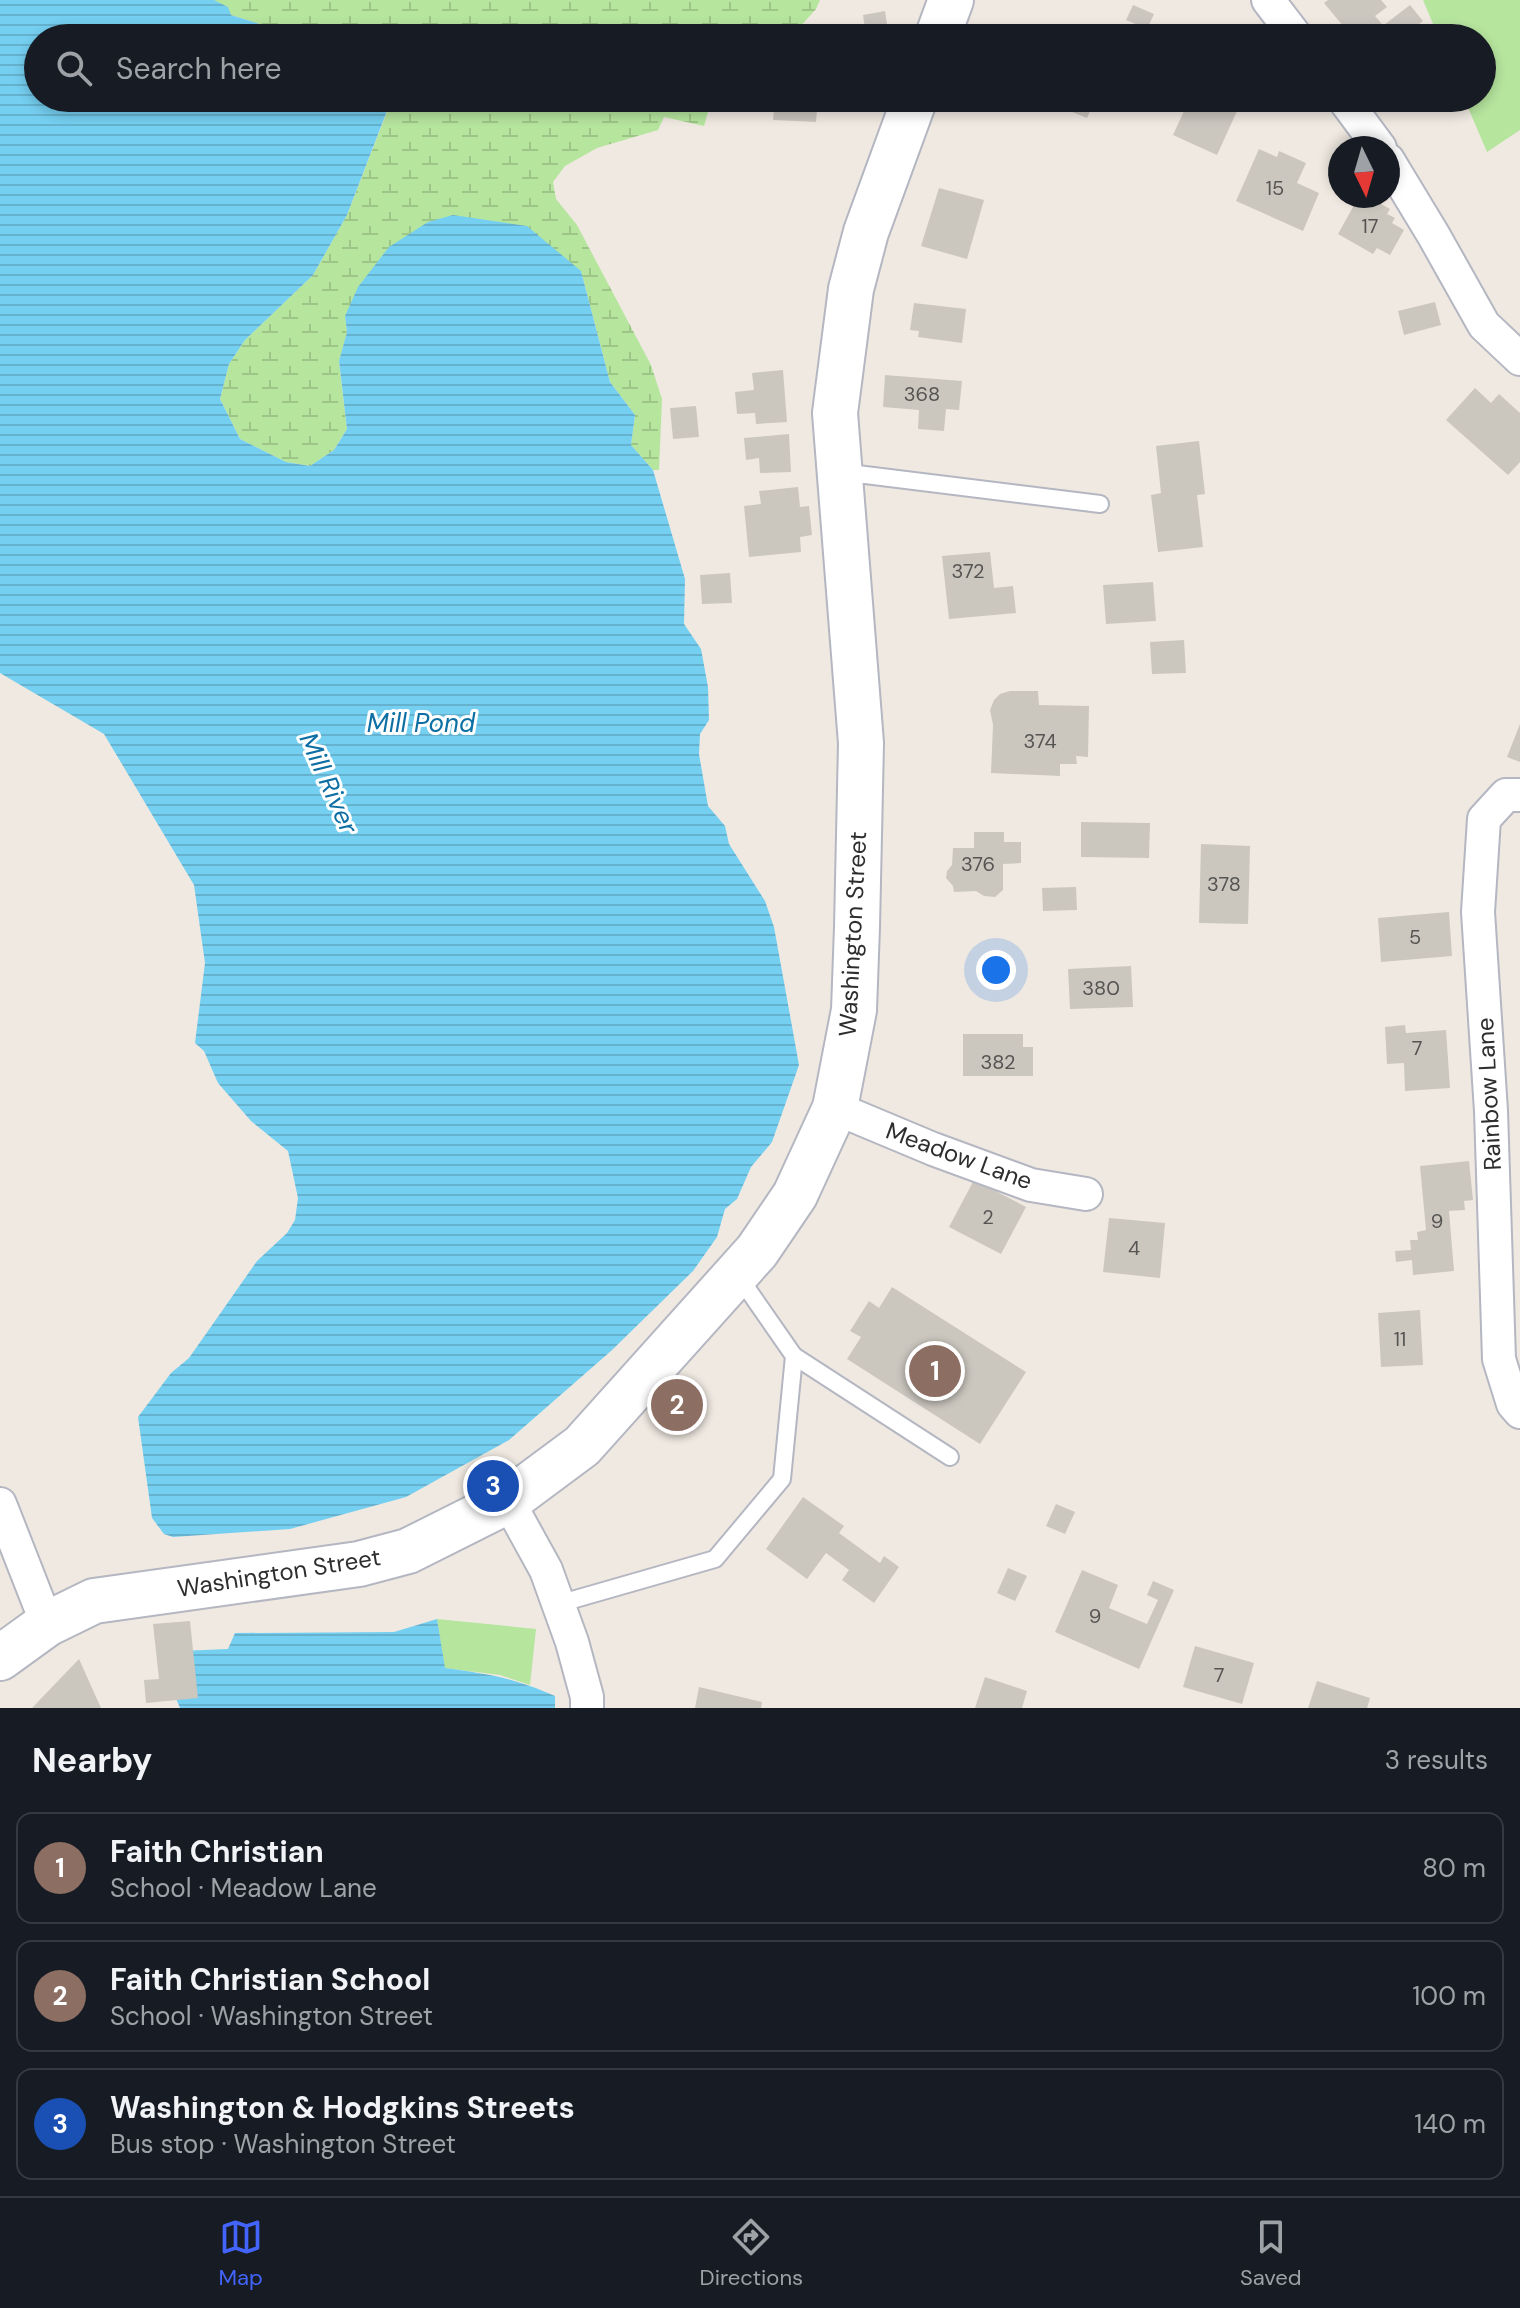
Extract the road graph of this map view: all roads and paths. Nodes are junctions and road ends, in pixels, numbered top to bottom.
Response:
1 (951, 0) edge
2 (1268, 0) edge
3 (942, 24) edge
4 (1286, 24) edge
5 (910, 112) edge
6 (1353, 112) edge
7 (1371, 136) edge
8 (1400, 180) edge
9 (1520, 359) edge
10 (839, 472) junction
11 (1100, 504) dead end
12 (1520, 795) edge
13 (835, 1108) junction
14 (1086, 1194) dead end
15 (737, 1274) junction
16 (794, 1356) junction
17 (1520, 1412) edge
18 (950, 1457) dead end
19 (508, 1501) junction
20 (0, 1504) edge
21 (558, 1604) junction
22 (47, 1624) junction
23 (0, 1658) edge
24 (587, 1708) edge

1 - 3 main road
2 - 4 street
5 - 10 main road, Washington Street
6 - 7 street
8 - 9 street
10 - 11 lane
10 - 13 main road, Washington Street
12 - 17 street, Rainbow Lane
13 - 14 street, Meadow Lane
13 - 15 main road, Washington Street
15 - 16 lane
15 - 19 main road, Washington Street
16 - 18 lane
16 - 21 lane
19 - 21 street
19 - 22 main road, Washington Street
20 - 22 street
21 - 24 street
22 - 23 main road, Washington Street

